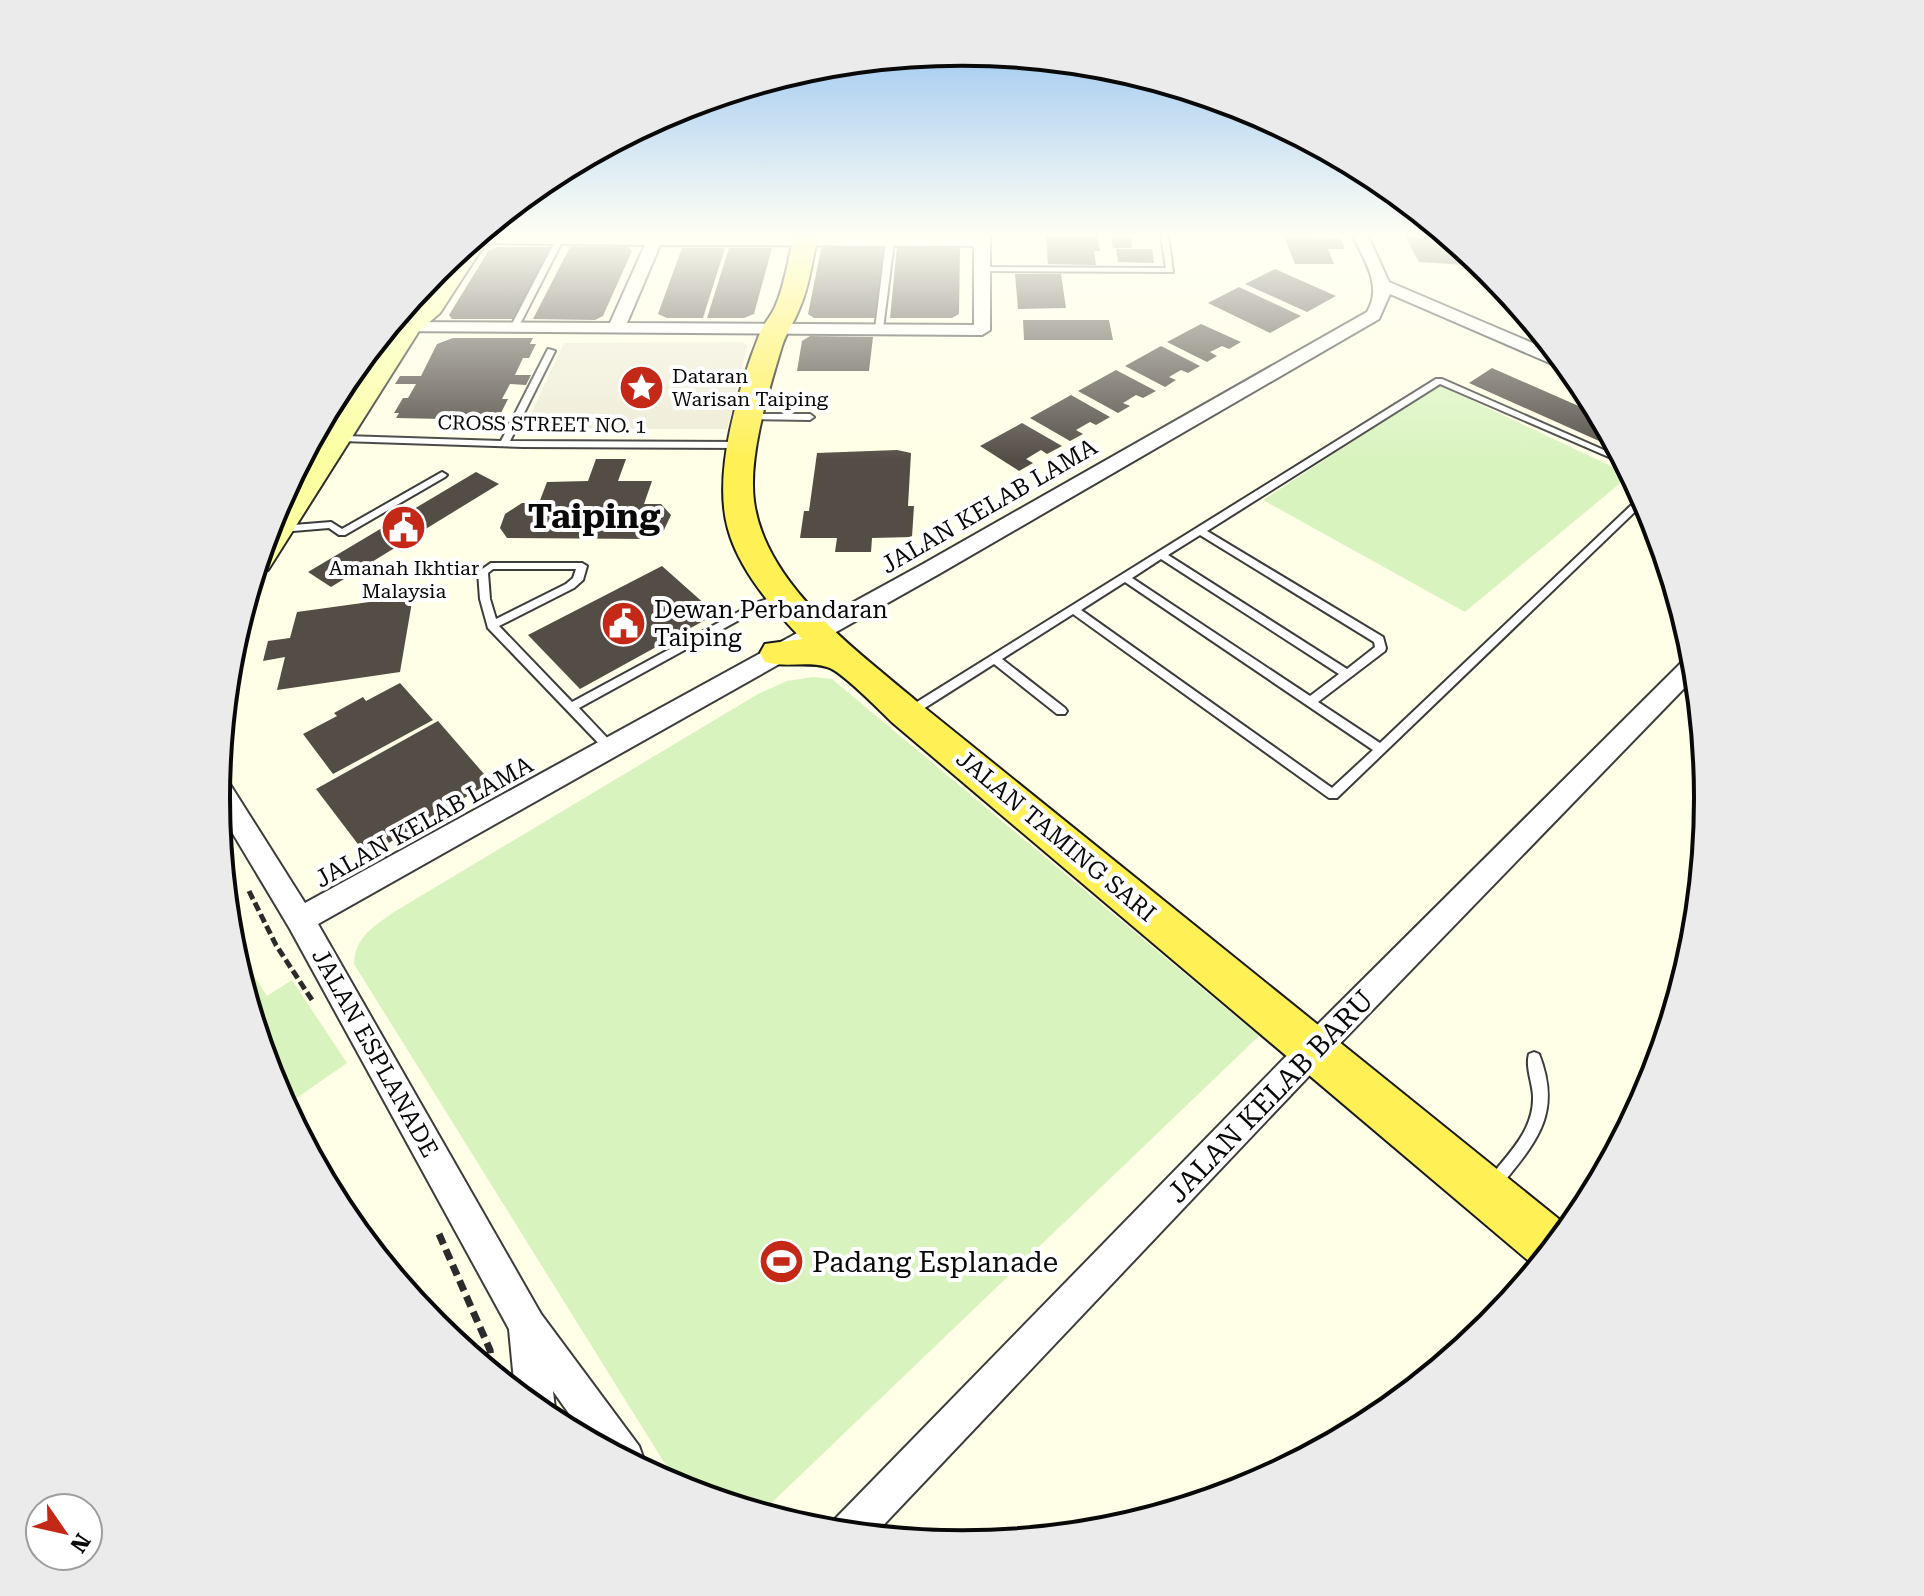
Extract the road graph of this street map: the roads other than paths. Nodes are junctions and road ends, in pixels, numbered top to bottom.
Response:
1 (428, 310) edge
2 (523, 310) edge
3 (624, 310) edge
4 (787, 310) edge
5 (881, 310) edge
6 (982, 310) edge
7 (1377, 310) edge
8 (1442, 310) edge
9 (405, 324) edge
10 (402, 327) edge
11 (514, 328) junction
12 (616, 329) junction
13 (879, 329) junction
14 (774, 330) junction
15 (388, 343) edge
16 (551, 351) dead end
17 (1545, 354) edge
18 (810, 417) dead end
19 (748, 431) junction
20 (326, 438) edge
21 (505, 442) junction
22 (1609, 455) edge
23 (442, 475) dead end
24 (1634, 508) edge
25 (285, 522) edge
26 (281, 529) edge
27 (1199, 530) junction
28 (1160, 554) junction
29 (1124, 577) junction
30 (1073, 609) junction
31 (809, 622) junction
32 (492, 625) junction
33 (778, 653) junction
34 (995, 659) junction
35 (1347, 674) junction
36 (1684, 676) edge
37 (1310, 702) junction
38 (572, 707) junction
39 (1061, 711) dead end
40 (907, 714) junction
41 (610, 748) junction
42 (1381, 750) junction
43 (230, 807) edge
44 (300, 920) junction
45 (1314, 1049) junction
46 (1534, 1059) dead end
47 (1487, 1193) junction
48 (1545, 1241) edge
49 (527, 1325) junction
50 (534, 1392) edge
51 (610, 1440) edge
52 (859, 1523) edge

1 - 9 main road
2 - 11 lane
3 - 12 street
4 - 14 main road, JALAN TAMING SARI
5 - 13 lane
6 - 13 street
7 - 31 street, JALAN KELAB LAMA
8 - 17 street
10 - 11 street
11 - 12 street
12 - 14 street
13 - 14 street
14 - 19 main road, JALAN TAMING SARI
15 - 20 main road
16 - 21 lane
18 - 19 lane, CROSS STREET NO. 1
19 - 21 lane, CROSS STREET NO. 1
19 - 31 main road, JALAN TAMING SARI
20 - 21 lane, CROSS STREET NO. 1
20 - 25 main road
22 - 27 lane
23 - 26 lane
24 - 42 lane
27 - 28 lane
27 - 35 lane
28 - 29 lane
28 - 35 lane
29 - 30 lane
29 - 37 lane
30 - 34 lane
30 - 42 lane
31 - 33 main road
31 - 33 main road
31 - 38 lane
31 - 40 main road, JALAN TAMING SARI
32 - 32 lane
32 - 38 lane
33 - 41 street, JALAN KELAB LAMA
34 - 39 lane
34 - 40 lane
35 - 37 lane
36 - 45 street, JALAN KELAB BARU
37 - 42 lane
38 - 41 lane
40 - 45 main road, JALAN TAMING SARI
41 - 44 street, JALAN KELAB LAMA
43 - 44 street, JALAN ESPLANADE
44 - 49 street, JALAN ESPLANADE
45 - 47 main road, JALAN TAMING SARI
45 - 52 street, JALAN KELAB BARU
46 - 47 lane
47 - 48 main road, JALAN TAMING SARI
49 - 50 street, JALAN ESPLANADE
49 - 51 street, JALAN ESPLANADE

